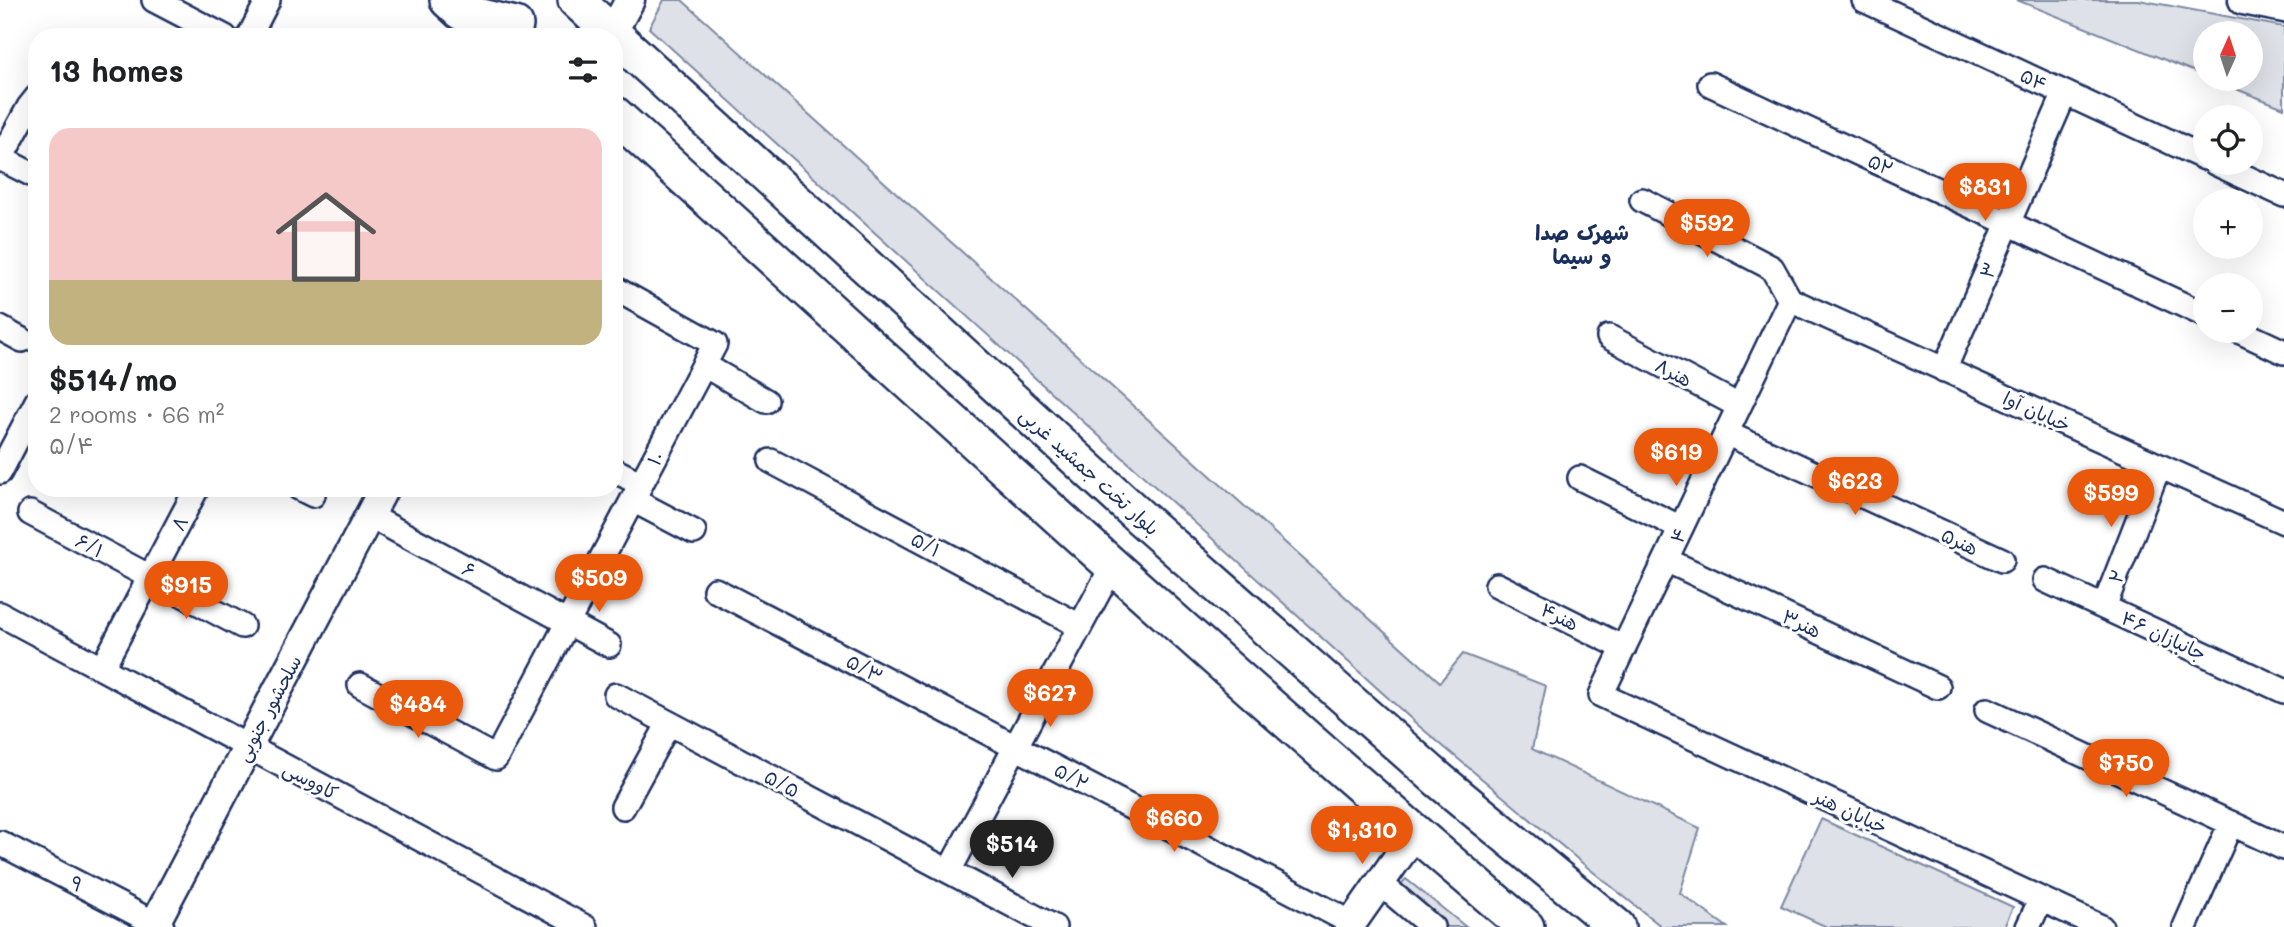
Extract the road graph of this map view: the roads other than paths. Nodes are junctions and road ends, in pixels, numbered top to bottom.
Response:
1 (154, 0) edge
2 (268, 0) edge
3 (448, 0) edge
4 (488, 0) edge
5 (576, 0) edge
6 (630, 0) edge
7 (1864, 0) edge
8 (2243, 0) edge
9 (2284, 8) edge
10 (208, 28) edge
11 (254, 28) edge
12 (512, 28) edge
13 (519, 28) edge
14 (607, 28) edge
15 (615, 28) edge
16 (623, 43) edge
17 (1710, 84) dead end
18 (2065, 93) junction
19 (28, 111) edge
20 (623, 122) edge
21 (2193, 152) edge
22 (0, 159) edge
23 (28, 173) edge
24 (2241, 175) edge
25 (2284, 195) edge
26 (1642, 200) dead end
27 (2008, 223) junction
28 (623, 293) edge
29 (1790, 300) junction
30 (2193, 309) edge
31 (0, 328) edge
32 (1609, 337) dead end
33 (22, 340) dead end
34 (2263, 342) edge
35 (2284, 352) edge
36 (704, 365) junction
37 (1944, 370) junction
38 (766, 401) dead end
39 (1739, 406) junction
40 (28, 418) edge
41 (1727, 433) junction
42 (771, 461) dead end
43 (2160, 466) junction
44 (0, 472) edge
45 (1580, 478) dead end
46 (623, 479) edge
47 (637, 492) junction
48 (192, 497) edge
49 (380, 497) edge
50 (30, 513) dead end
51 (370, 516) junction
52 (2284, 522) edge
53 (1681, 528) junction
54 (694, 532) dead end
55 (1666, 559) junction
56 (2002, 560) dead end
57 (1112, 566) junction
58 (150, 577) junction
59 (2045, 580) dead end
60 (1497, 585) dead end
61 (715, 590) dead end
62 (2104, 607) junction
63 (0, 614) edge
64 (568, 622) junction
65 (242, 626) dead end
66 (1080, 626) junction
67 (609, 645) dead end
68 (1624, 648) junction
69 (102, 668) junction
70 (360, 685) dead end
71 (1938, 687) dead end
72 (2284, 691) edge
73 (616, 695) dead end
74 (1601, 695) joint
75 (1987, 710) dead end
76 (669, 723) junction
77 (248, 747) junction
78 (1016, 747) junction
79 (622, 807) dead end
80 (2231, 823) junction
81 (1415, 833) junction
82 (0, 843) edge
83 (2284, 848) edge
84 (949, 872) junction
85 (1380, 883) junction
86 (2041, 899) junction
87 (1351, 925) edge
88 (156, 926) edge
89 (585, 927) edge
90 (1054, 927) edge
91 (1432, 927) edge
92 (1526, 927) edge
93 (1617, 927) edge
94 (2028, 927) edge
95 (2101, 927) edge
96 (2185, 927) edge

1 - 10 street
2 - 11 street
3 - 12 main road
4 - 13 main road
5 - 14 main road, بلوار تخت جمشید غربی
6 - 15 street
7 - 18 street, ۵۴
8 - 9 street
16 - 93 main road, بلوار تخت جمشید غربی
17 - 27 street, ۵۲
18 - 21 street, ۵۴
18 - 27 street, ۳
19 - 22 street
20 - 57 main road
22 - 23 street
24 - 25 street
26 - 29 street
27 - 30 street, ۵۲
27 - 37 street, ۳
28 - 36 street, ۱۰
29 - 37 street, خیابان آوا
29 - 39 street, ۴
31 - 33 street
32 - 39 street, هنر۸
34 - 35 street
36 - 38 street
36 - 47 street, ۱۰
37 - 43 street, خیابان آوا
39 - 41 street, ۴
40 - 44 street
41 - 53 street, ۴
41 - 56 street, هنر۵
42 - 66 street, ۵/۱
43 - 52 street, خیابان آوا
43 - 62 street, ۲
45 - 53 street
46 - 47 street
47 - 54 street
47 - 64 street, ۱۰
48 - 58 street, ۸
49 - 51 street, سلحشور جنوبی
50 - 58 street, ۶/۱
51 - 64 street, ۶
51 - 77 street, سلحشور جنوبی
53 - 55 street, ۴
55 - 68 street, ۴
55 - 71 street, هنر۳
57 - 66 street
57 - 81 main road
58 - 65 street, ۶/۱
58 - 69 street, ۸
59 - 62 street, ۴۶ جانبازان
60 - 68 street, هنر۴
61 - 78 street, ۵/۳
62 - 72 street, ۴۶ جانبازان
63 - 69 street, کاووسی
64 - 67 street, ۶
64 - 70 street, ۱۰
66 - 78 street
68 - 74 street, ۴
69 - 77 street, کاووسی
73 - 76 street, ۵/۵
74 - 86 street, خیابان هنر
75 - 80 street
76 - 79 street
76 - 84 street, ۵/۵
77 - 88 street, سلحشور جنوبی
77 - 89 street, کاووسی
78 - 84 street
78 - 87 street, ۵/۲
80 - 83 street
80 - 96 street
81 - 85 street
81 - 92 main road
82 - 88 street, ۹
84 - 90 street, ۵/۵
85 - 87 street
85 - 91 street
86 - 94 street
86 - 95 street, خیابان هنر

